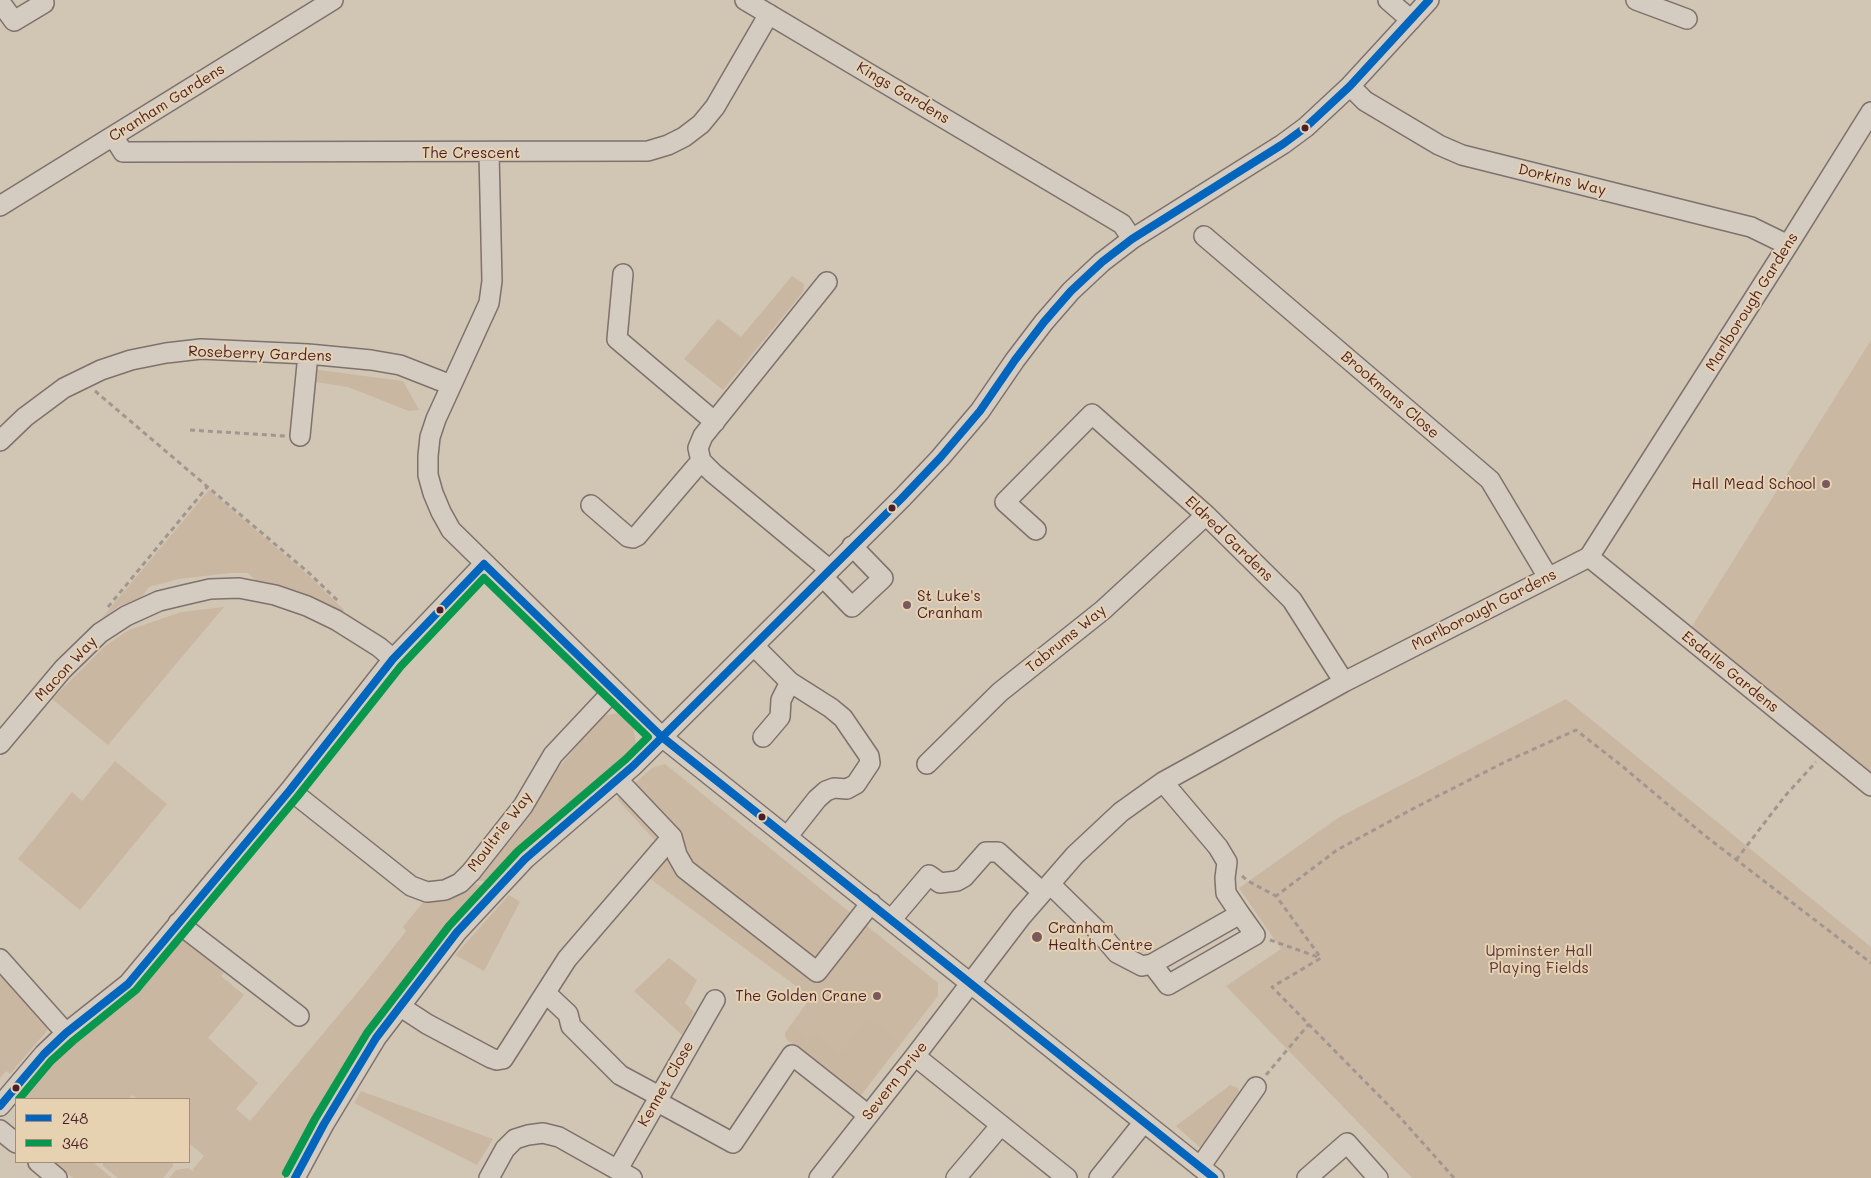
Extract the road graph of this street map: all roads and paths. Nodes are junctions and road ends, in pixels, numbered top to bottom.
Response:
1 (333, 0) edge
2 (745, 0) edge
3 (1388, 0) edge
4 (1429, 0) edge
5 (1636, 0) edge
6 (0, 2) edge
7 (44, 3) dead end
8 (770, 14) junction
9 (1687, 19) dead end
10 (1411, 20) junction
11 (1350, 86) junction
12 (1871, 112) edge
13 (113, 136) junction
14 (489, 153) junction
15 (0, 206) edge
16 (1204, 236) dead end
17 (1132, 239) junction
18 (1788, 245) junction
19 (623, 274) dead end
20 (826, 282) dead end
21 (308, 354) junction
22 (82, 379) junction
23 (452, 384) junction
24 (715, 422) junction
25 (190, 430) dead end
26 (300, 436) joint
27 (0, 441) edge
28 (702, 461) junction
29 (208, 486) junction
30 (591, 505) dead end
31 (1206, 515) junction
32 (1036, 530) dead end
33 (852, 546) junction
34 (1589, 558) junction
35 (484, 564) junction
36 (826, 573) junction
37 (1548, 577) junction
38 (339, 603) dead end
39 (100, 633) junction
40 (754, 646) junction
41 (393, 659) junction
42 (790, 682) junction
43 (1344, 682) junction
44 (614, 690) junction
45 (662, 737) junction
46 (763, 737) dead end
47 (0, 744) edge
48 (1827, 750) junction
49 (927, 764) dead end
50 (617, 779) junction
51 (1163, 782) junction
52 (1871, 786) edge
53 (290, 790) junction
54 (672, 837) junction
55 (787, 837) junction
56 (1736, 860) junction
57 (1227, 862) junction
58 (1046, 888) junction
59 (1276, 896) junction
60 (870, 904) junction
61 (1240, 914) junction
62 (891, 920) junction
63 (178, 924) junction
64 (1255, 935) junction
65 (1321, 958) junction
66 (0, 959) edge
67 (1152, 964) junction
68 (1871, 964) edge
69 (971, 984) junction
70 (550, 997) dead end
71 (715, 1000) dead end
72 (401, 1007) junction
73 (299, 1016) dead end
74 (1309, 1024) junction
75 (66, 1033) junction
76 (915, 1056) junction
77 (1256, 1087) joint
78 (658, 1099) junction
79 (0, 1106) edge
80 (868, 1115) junction
81 (1144, 1122) junction
82 (1000, 1125) junction
83 (0, 1130) edge
84 (15, 1143) edge
85 (39, 1163) edge
86 (1207, 1172) edge
87 (625, 1173) edge
88 (56, 1178) edge
89 (295, 1178) edge
90 (489, 1178) edge
91 (819, 1178) edge
92 (956, 1178) edge
93 (1067, 1178) edge
94 (1099, 1178) edge
95 (1307, 1178) edge
96 (1378, 1178) edge
97 (1454, 1178) edge

1 - 13 street, Cranham Gardens
2 - 8 street, Kings Gardens
3 - 10 street
4 - 10 street
5 - 9 street
6 - 7 street
8 - 14 street, The Crescent
8 - 17 street, Kings Gardens
10 - 11 street
11 - 17 street
11 - 18 street, Dorkins Way
12 - 18 street, Marlborough Gardens
13 - 14 street, The Crescent
13 - 15 street, Cranham Gardens
14 - 23 street
16 - 37 street, Brookmans Close
17 - 33 street
18 - 34 street, Marlborough Gardens
19 - 24 street
20 - 24 street
21 - 22 street, Roseberry Gardens
21 - 23 street, Roseberry Gardens
21 - 26 street
22 - 27 street, Roseberry Gardens
22 - 29 path
23 - 35 street
24 - 28 street
25 - 26 path
28 - 30 street
28 - 36 street
29 - 38 path
29 - 39 path
31 - 32 street, Eldred Gardens
31 - 43 street, Eldred Gardens
31 - 49 street, Tabrums Way
33 - 36 street
33 - 36 street
34 - 37 street, Marlborough Gardens
34 - 48 street, Esdaile Gardens
35 - 41 street
35 - 44 street
36 - 40 street
37 - 43 street, Marlborough Gardens
39 - 41 street, Macon Way
39 - 47 street, Macon Way
40 - 42 street
40 - 45 street
41 - 53 street
42 - 46 street
42 - 55 street
43 - 51 street, Marlborough Gardens
44 - 45 street
44 - 53 street, Moultrie Way
45 - 50 street
45 - 55 street
48 - 52 street, Esdaile Gardens
48 - 56 path
50 - 54 street
50 - 72 street
51 - 57 street
51 - 58 street, Marlborough Gardens
53 - 63 street
54 - 60 street
54 - 72 street
55 - 60 street
56 - 59 path
56 - 68 path
57 - 59 path
57 - 61 street
58 - 62 street
58 - 67 street
58 - 69 street, Marlborough Gardens
59 - 65 path
60 - 62 street
61 - 64 street
61 - 67 street
62 - 69 street
63 - 73 street
63 - 75 street
64 - 65 path
64 - 67 street
65 - 74 path
66 - 75 street
69 - 76 street, Severn Drive
69 - 81 street
70 - 78 street
71 - 78 street, Kennet Close
72 - 89 street
74 - 77 path
74 - 97 path
75 - 79 street
76 - 80 street, Severn Drive
76 - 82 street
77 - 86 street
78 - 80 street
78 - 87 street, Kennet Close
80 - 91 street, Severn Drive
81 - 86 street
81 - 94 street
82 - 92 street
82 - 93 street
83 - 84 street
85 - 88 street
87 - 90 street
95 - 96 street

